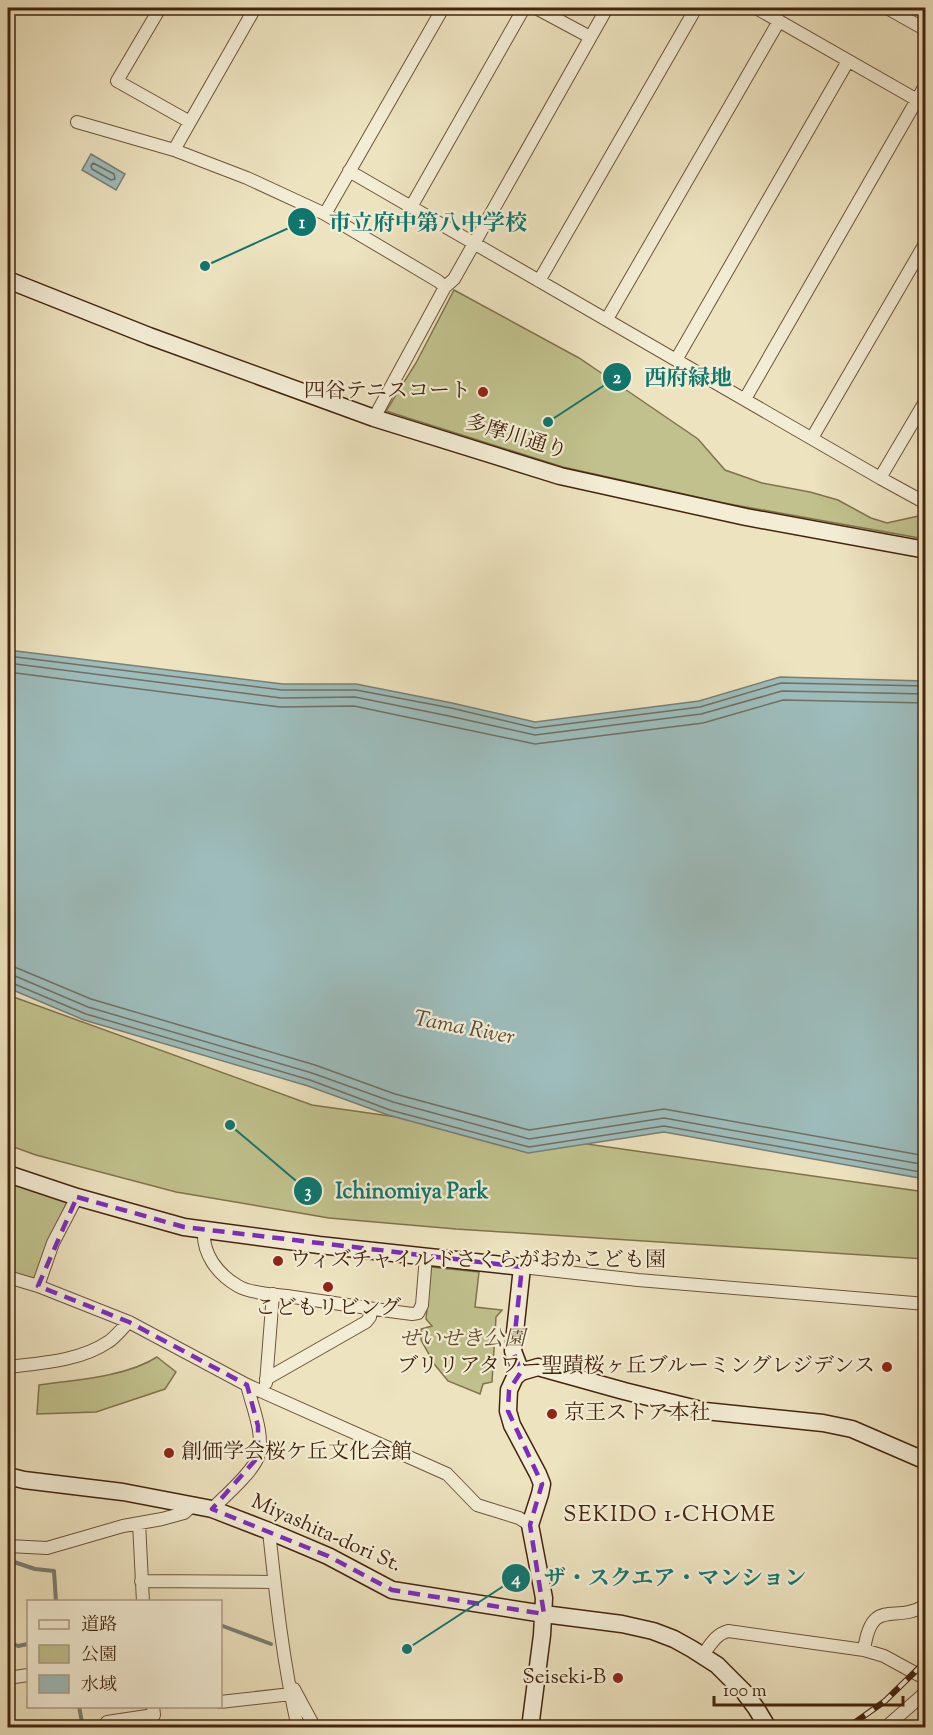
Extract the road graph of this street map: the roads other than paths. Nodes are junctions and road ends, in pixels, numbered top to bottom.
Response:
1 (160, 8) edge
2 (255, 8) edge
3 (443, 8) edge
4 (524, 8) edge
5 (536, 8) edge
6 (607, 8) edge
7 (696, 8) edge
8 (756, 8) edge
9 (887, 8) edge
10 (779, 21) junction
11 (926, 30) edge
12 (590, 37) junction
13 (848, 61) junction
14 (926, 84) edge
15 (921, 102) edge
16 (77, 122) dead end
17 (190, 122) junction
18 (174, 150) junction
19 (349, 171) junction
20 (411, 207) junction
21 (325, 214) junction
22 (926, 242) edge
23 (474, 243) junction
24 (8, 280) edge
25 (539, 281) junction
26 (446, 287) junction
27 (607, 320) junction
28 (676, 360) junction
29 (745, 399) junction
30 (926, 400) edge
31 (374, 418) junction
32 (812, 438) junction
33 (880, 478) junction
34 (926, 500) edge
35 (926, 550) edge
36 (8, 1174) edge
37 (77, 1197) junction
38 (204, 1230) junction
39 (426, 1256) junction
40 (522, 1267) junction
41 (8, 1277) edge
42 (38, 1286) junction
43 (273, 1294) junction
44 (926, 1304) edge
45 (371, 1309) junction
46 (129, 1322) junction
47 (8, 1367) edge
48 (521, 1372) junction
49 (247, 1384) junction
50 (266, 1385) junction
51 (926, 1461) edge
52 (8, 1476) edge
53 (192, 1506) junction
54 (212, 1509) junction
55 (139, 1524) junction
56 (530, 1525) junction
57 (269, 1531) junction
58 (8, 1546) edge
59 (141, 1581) junction
60 (274, 1582) junction
61 (143, 1600) edge
62 (926, 1605) edge
63 (544, 1614) junction
64 (864, 1650) junction
65 (703, 1655) junction
66 (27, 1675) edge
67 (8, 1678) edge
68 (288, 1678) junction
69 (926, 1678) edge
70 (926, 1692) edge
71 (291, 1694) junction
72 (222, 1701) edge
73 (153, 1708) edge
74 (107, 1722) dead end
75 (298, 1728) edge
76 (315, 1728) edge
77 (530, 1728) edge
78 (768, 1728) edge
79 (885, 1728) edge

1 - 17 street
2 - 17 street
3 - 19 street
4 - 20 street
5 - 12 street
6 - 12 street
7 - 25 street
8 - 10 street
9 - 11 street
10 - 13 street
10 - 27 street
12 - 23 street
13 - 15 street
13 - 28 street
14 - 15 street
15 - 29 street
16 - 18 street
17 - 18 street
18 - 21 street
19 - 20 street
19 - 21 street
20 - 23 street
21 - 26 street
22 - 32 street
23 - 25 street
23 - 26 street
24 - 31 street, 多摩川通り
25 - 27 street
26 - 31 street
27 - 28 street
28 - 29 street
29 - 32 street
30 - 33 street
31 - 35 street, 多摩川通り
32 - 33 street
33 - 34 street
36 - 37 street
37 - 38 street
37 - 42 street
38 - 39 street
38 - 43 street
39 - 40 street
39 - 45 street
40 - 44 street
40 - 48 street
41 - 42 street
42 - 46 street
43 - 45 street
43 - 50 street
45 - 50 street
46 - 47 street
46 - 49 street
48 - 51 street
48 - 56 street
49 - 50 street
49 - 54 street
50 - 56 street
52 - 53 street, Miyashita-dori St.
53 - 54 street, Miyashita-dori St.
53 - 55 street
54 - 57 street, Miyashita-dori St.
55 - 58 street
55 - 59 street
56 - 63 street
57 - 60 street
57 - 63 street, Miyashita-dori St.
59 - 60 street
59 - 61 street
60 - 68 street
62 - 64 street
63 - 65 street, Miyashita-dori St.
63 - 77 street
64 - 65 street
64 - 69 street
65 - 78 street, Miyashita-dori St.
66 - 67 street
68 - 71 street
68 - 76 street
70 - 79 street
71 - 72 street
71 - 75 street
73 - 74 street

